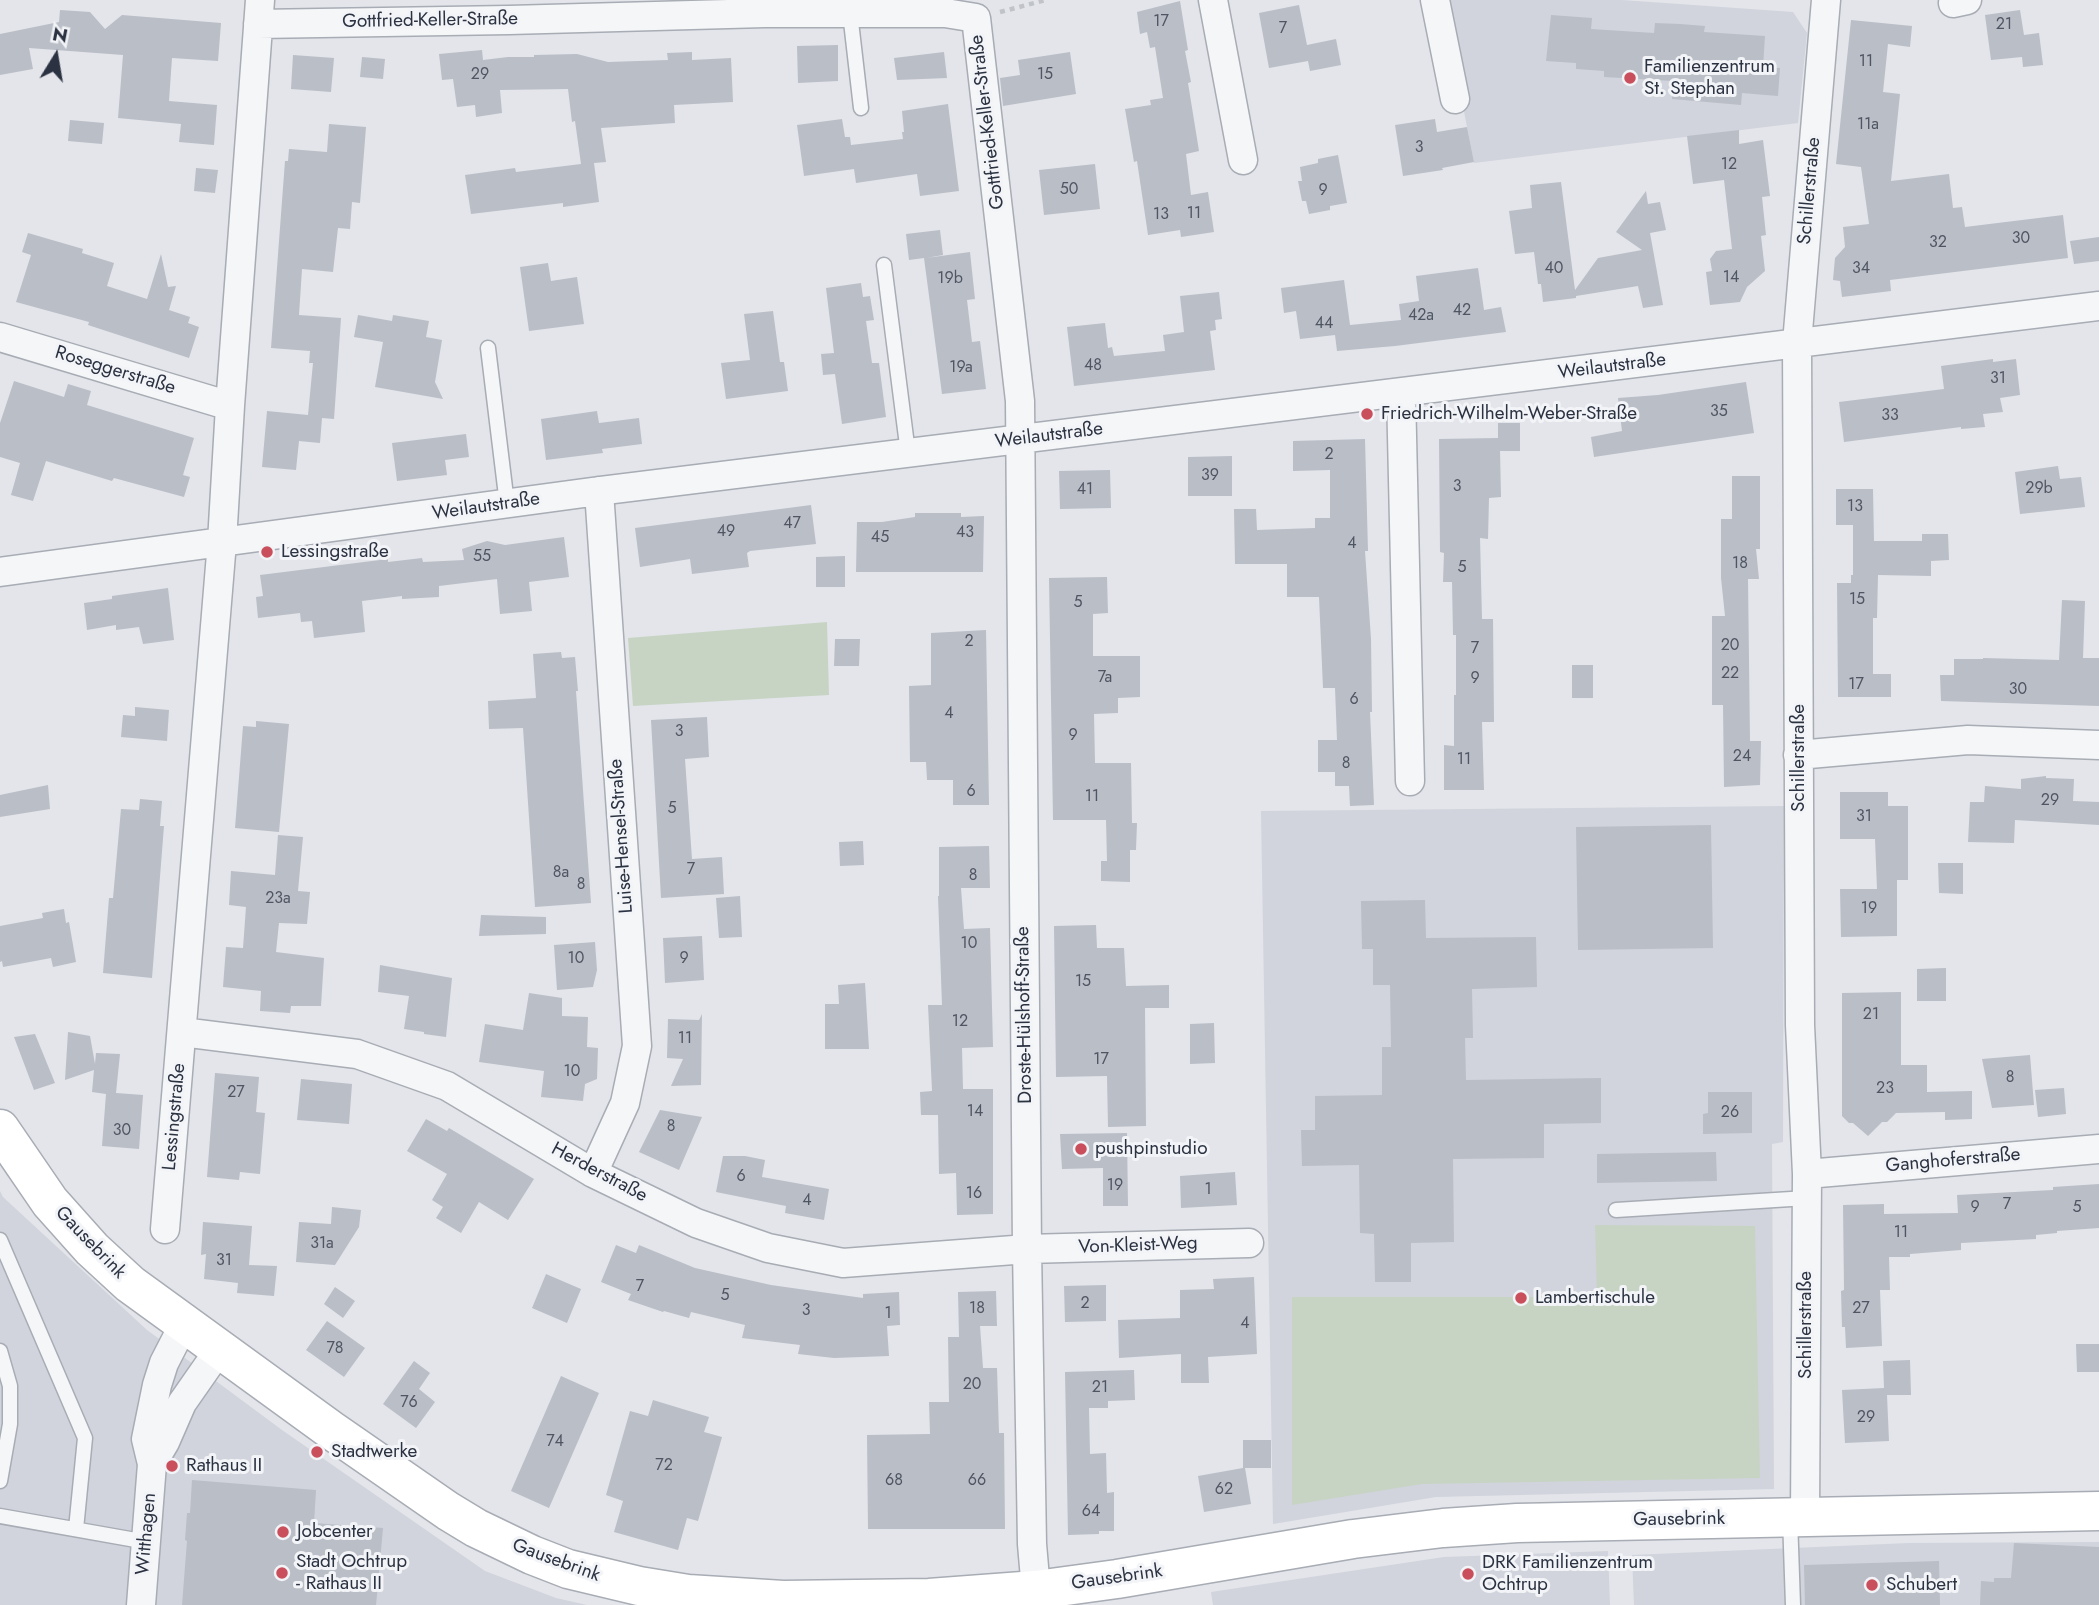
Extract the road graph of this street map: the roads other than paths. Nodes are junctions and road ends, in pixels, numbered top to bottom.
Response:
1 (1213, 0) edge
2 (1434, 0) edge
3 (1826, 0) edge
4 (259, 12) edge
5 (850, 13) junction
6 (1455, 99) dead end
7 (861, 108) dead end
8 (1243, 160) dead end
9 (884, 265) dead end
10 (2099, 306) edge
11 (0, 337) edge
12 (1797, 343) junction
13 (488, 348) dead end
14 (1401, 393) junction
15 (230, 406) junction
16 (1019, 440) junction
17 (908, 453) junction
18 (599, 491) junction
19 (507, 504) junction
20 (222, 542) junction
21 (0, 572) edge
22 (2099, 745) edge
23 (1798, 755) junction
24 (1410, 781) dead end
25 (182, 1032) junction
26 (0, 1129) edge
27 (2099, 1149) edge
28 (593, 1173) junction
29 (1807, 1186) junction
30 (1616, 1210) dead end
31 (165, 1229) dead end
32 (0, 1240) edge
33 (1249, 1243) dead end
34 (1027, 1249) junction
35 (184, 1324) junction
36 (219, 1350) junction
37 (0, 1351) edge
38 (152, 1464) junction
39 (0, 1481) edge
40 (2099, 1511) edge
41 (0, 1516) edge
42 (1797, 1517) junction
43 (76, 1529) junction
44 (147, 1542) junction
45 (1036, 1590) junction
46 (141, 1605) edge
47 (1793, 1605) edge

1 - 8 street
2 - 6 street
3 - 12 street, Schillerstraße
4 - 5 street, Gottfried-Keller-Straße
4 - 15 street, Lessingstraße
5 - 7 lane
5 - 16 street, Gottfried-Keller-Straße
9 - 17 lane
10 - 12 street, Weilautstraße
11 - 15 street, Roseggerstraße
12 - 14 street, Weilautstraße
12 - 23 street, Schillerstraße
13 - 19 lane
14 - 16 street, Weilautstraße
14 - 24 street
15 - 20 street, Lessingstraße
16 - 17 street, Weilautstraße
16 - 34 street, Droste-Hülshoff-Straße
17 - 18 street, Weilautstraße
18 - 19 street, Weilautstraße
18 - 28 street, Luise-Hensel-Straße
19 - 20 street, Weilautstraße
20 - 21 street, Weilautstraße
20 - 25 street, Lessingstraße
22 - 23 street
23 - 29 street, Schillerstraße
25 - 28 street, Herderstraße
25 - 31 street, Lessingstraße
26 - 35 main road, Gausebrink
27 - 29 street, Ganghoferstraße
28 - 34 street, Herderstraße
29 - 30 lane
29 - 42 street, Schillerstraße
32 - 43 lane
33 - 34 street, Von-Kleist-Weg
34 - 45 street, Droste-Hülshoff-Straße
35 - 36 main road, Gausebrink
35 - 38 street, Witthagen
36 - 38 street, Witthagen
36 - 45 main road, Gausebrink
37 - 39 lane
38 - 44 street, Witthagen
40 - 42 main road, Gausebrink
41 - 43 lane
42 - 45 main road, Gausebrink
42 - 47 lane
43 - 44 lane
44 - 46 street, Witthagen

